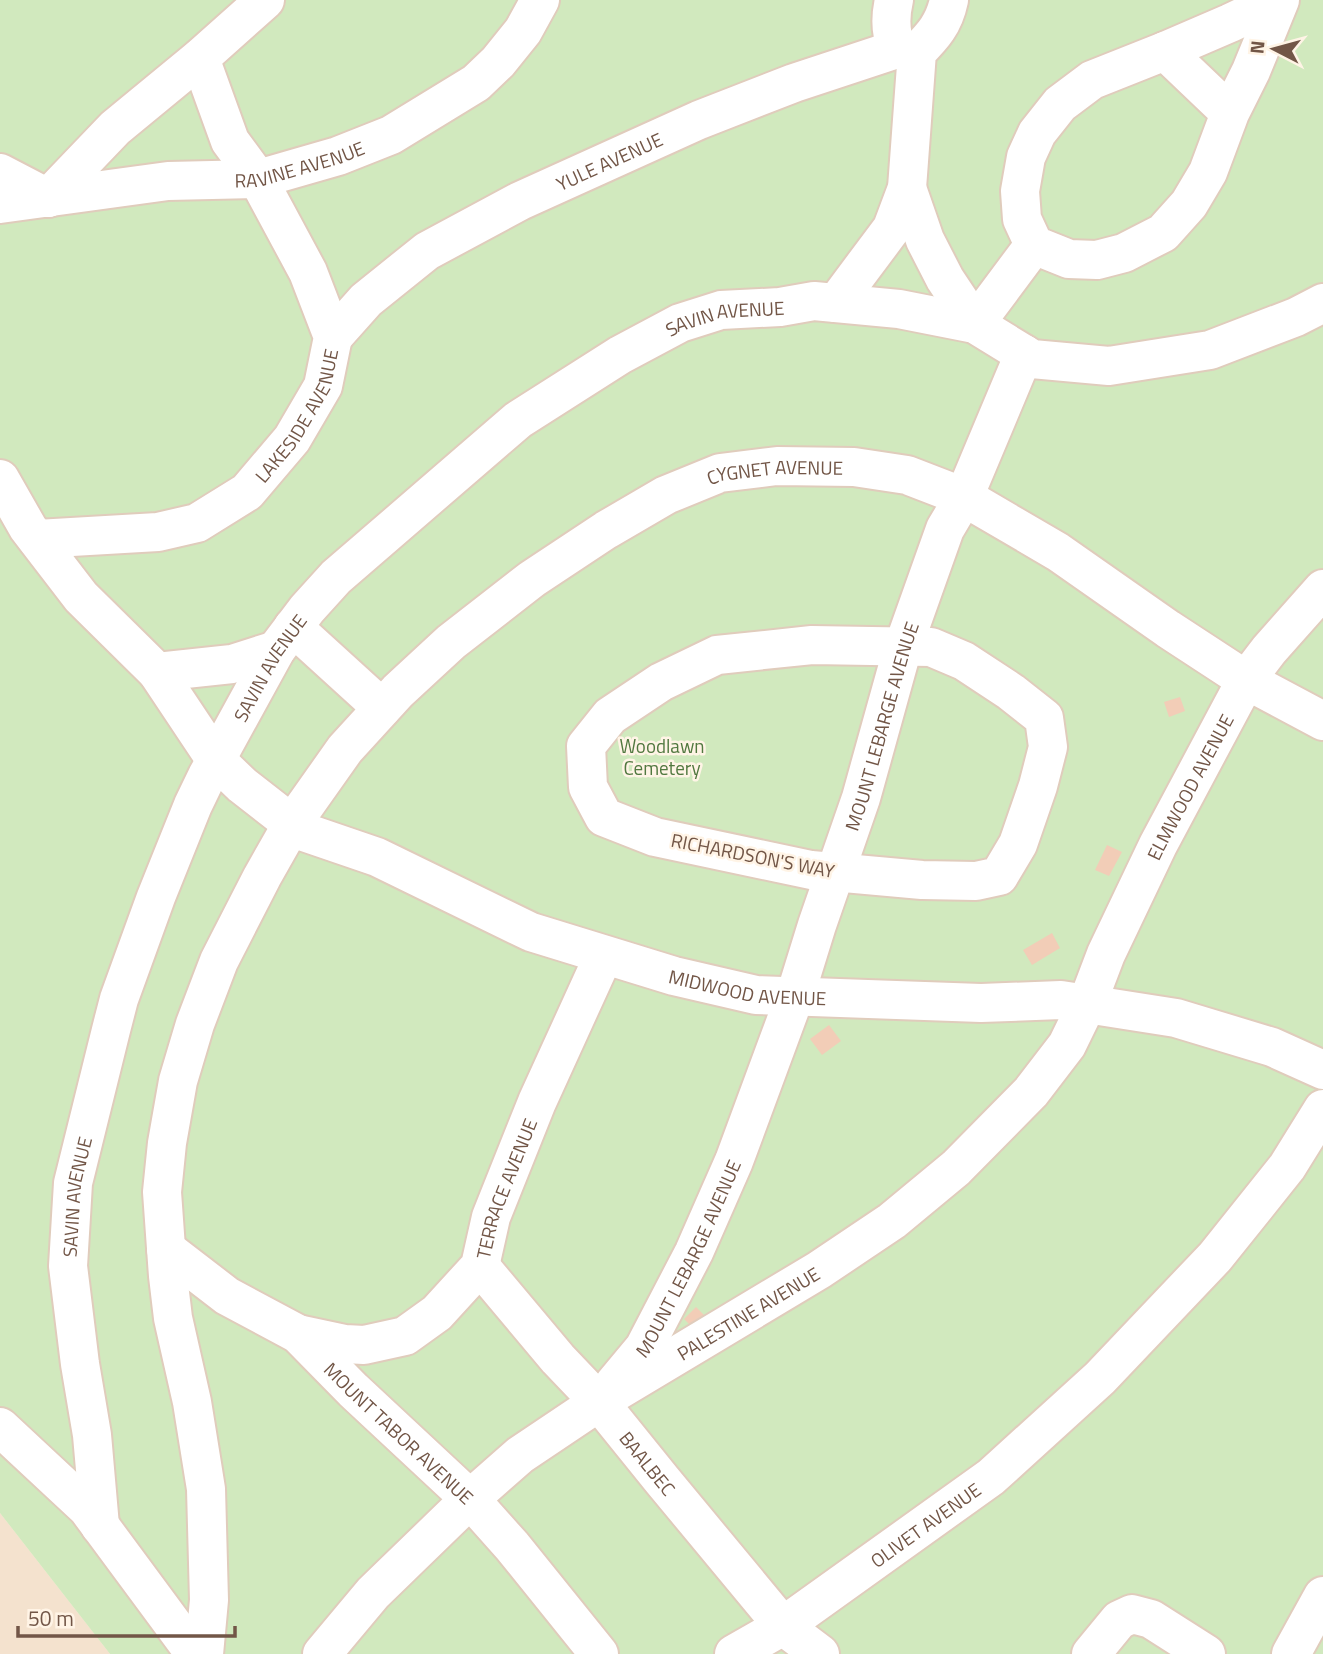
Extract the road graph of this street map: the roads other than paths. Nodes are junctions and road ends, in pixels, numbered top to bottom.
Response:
1 (265, 0) edge
2 (540, 0) edge
3 (894, 0) edge
4 (949, 0) edge
5 (1279, 0) edge
6 (907, 51) junction
7 (1165, 51) junction
8 (200, 58) junction
9 (1230, 113) junction
10 (0, 173) edge
11 (258, 179) junction
12 (906, 188) junction
13 (48, 198) junction
14 (0, 204) edge
15 (1034, 245) junction
16 (836, 303) junction
17 (1321, 305) edge
18 (975, 324) junction
19 (333, 337) junction
20 (1024, 354) junction
21 (0, 479) edge
22 (964, 497) junction
23 (37, 539) junction
24 (1323, 589) edge
25 (285, 639) junction
26 (903, 647) junction
27 (157, 672) junction
28 (1246, 680) junction
29 (382, 708) junction
30 (1323, 721) edge
31 (215, 759) junction
32 (292, 824) junction
33 (835, 872) junction
34 (604, 955) junction
35 (795, 996) junction
36 (1087, 1004) junction
37 (1323, 1070) edge
38 (1323, 1109) edge
39 (166, 1249) junction
40 (480, 1266) junction
41 (298, 1334) junction
42 (599, 1402) junction
43 (0, 1427) edge
44 (470, 1499) junction
45 (100, 1526) junction
46 (1323, 1596) edge
47 (782, 1626) junction
48 (195, 1654) edge
49 (204, 1654) edge
50 (322, 1654) edge
51 (599, 1654) edge
52 (734, 1654) edge
53 (820, 1654) edge
54 (1091, 1654) edge
55 (1206, 1654) edge
56 (1291, 1654) edge

1 - 8 lane
2 - 11 lane, RAVINE AVENUE
3 - 6 lane
4 - 6 lane
5 - 7 lane
5 - 9 lane
6 - 12 lane
6 - 19 lane, YULE AVENUE
7 - 9 lane
7 - 15 lane
8 - 11 lane, LAKESIDE AVENUE
8 - 13 lane
9 - 15 lane
10 - 13 lane
11 - 13 lane, RAVINE AVENUE
11 - 19 lane, LAKESIDE AVENUE
12 - 16 lane
12 - 18 lane
13 - 14 lane, RAVINE AVENUE
15 - 18 lane
16 - 18 lane, SAVIN AVENUE
16 - 25 lane, SAVIN AVENUE
17 - 20 lane, SAVIN AVENUE
18 - 20 lane, SAVIN AVENUE
19 - 23 lane, LAKESIDE AVENUE
20 - 22 lane, MOUNT LEBARGE AVENUE
21 - 23 lane, MIDWOOD AVENUE
22 - 26 lane, MOUNT LEBARGE AVENUE
22 - 28 lane, CYGNET AVENUE
22 - 29 lane, CYGNET AVENUE
23 - 27 lane, MIDWOOD AVENUE
24 - 28 lane, ELMWOOD AVENUE
25 - 27 lane
25 - 29 lane
25 - 31 lane, SAVIN AVENUE
26 - 33 lane, MOUNT LEBARGE AVENUE
26 - 33 lane, RICHARDSON'S WAY
26 - 33 lane, RICHARDSON'S WAY
27 - 31 lane, MIDWOOD AVENUE
28 - 30 lane, CYGNET AVENUE
28 - 36 lane, ELMWOOD AVENUE
29 - 32 lane, CYGNET AVENUE
31 - 32 lane, MIDWOOD AVENUE
31 - 45 lane, SAVIN AVENUE
32 - 34 lane, MIDWOOD AVENUE
32 - 39 lane
33 - 35 lane, MOUNT LEBARGE AVENUE
34 - 35 lane, MIDWOOD AVENUE
34 - 40 lane, TERRACE AVENUE
35 - 36 lane, MIDWOOD AVENUE
35 - 42 lane, MOUNT LEBARGE AVENUE
36 - 37 lane, MIDWOOD AVENUE
36 - 42 lane, PALESTINE AVENUE
38 - 47 lane, OLIVET AVENUE
39 - 41 lane, MOUNT TABOR AVENUE
39 - 49 lane
40 - 41 lane, TERRACE AVENUE
40 - 42 lane, BAALBEC
41 - 44 lane, MOUNT TABOR AVENUE
42 - 44 lane, PALESTINE AVENUE
42 - 47 lane, BAALBEC
43 - 45 lane
44 - 50 lane, PALESTINE AVENUE
44 - 51 lane, MOUNT TABOR AVENUE
45 - 48 lane
46 - 56 lane
47 - 52 lane, OLIVET AVENUE
47 - 53 lane, BAALBEC
54 - 55 lane

